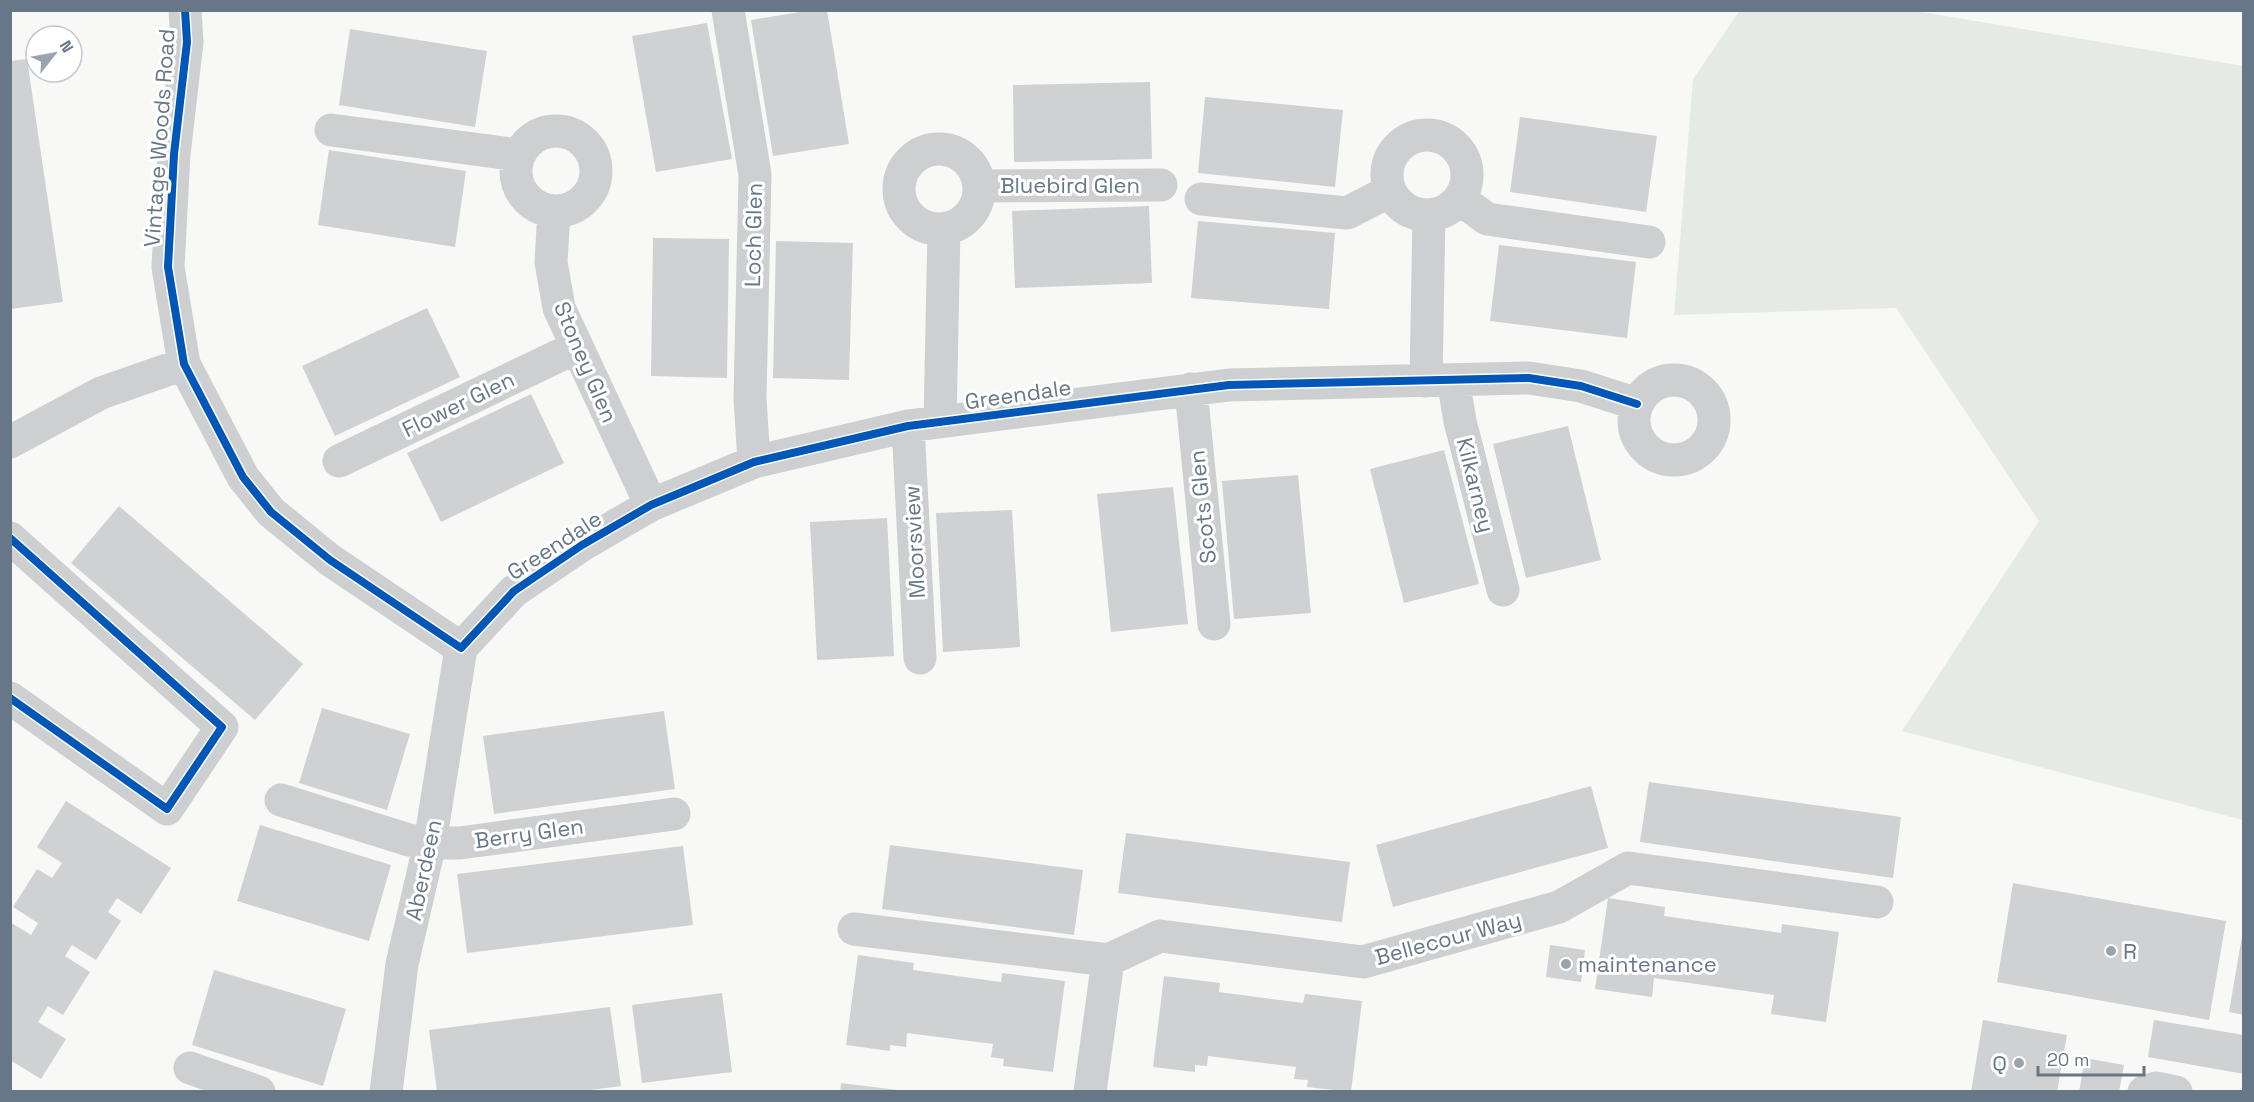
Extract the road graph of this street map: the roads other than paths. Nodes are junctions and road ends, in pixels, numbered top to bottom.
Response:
1 (185, 10) edge
2 (728, 10) edge
3 (331, 130) dead end
4 (518, 155) junction
5 (1161, 185) dead end
6 (980, 186) junction
7 (1390, 190) junction
8 (1201, 199) dead end
9 (1460, 199) junction
10 (554, 211) junction
11 (1429, 215) junction
12 (944, 230) junction
13 (1649, 242) dead end
14 (577, 347) junction
15 (184, 364) junction
16 (1440, 380) junction
17 (1191, 389) junction
18 (1637, 404) dead end
19 (940, 422) junction
20 (908, 426) junction
21 (10, 442) edge
22 (339, 461) dead end
23 (754, 462) junction
24 (651, 505) junction
25 (10, 538) edge
26 (1503, 590) dead end
27 (1214, 624) dead end
28 (461, 648) junction
29 (920, 658) dead end
30 (10, 699) edge
31 (281, 800) dead end
32 (674, 814) dead end
33 (430, 843) junction
34 (1877, 902) dead end
35 (854, 929) dead end
36 (1108, 960) junction
37 (190, 1068) dead end
38 (259, 1092) edge
39 (386, 1092) edge
40 (1090, 1092) edge
41 (2144, 1092) edge
42 (2176, 1092) edge

1 - 15 street, Vintage Woods Road
2 - 23 street, Loch Glen
3 - 4 street
4 - 10 street
4 - 10 street
5 - 6 street, Bluebird Glen
6 - 12 street, Bluebird Glen
6 - 12 street, Bluebird Glen
7 - 8 street
7 - 9 street
7 - 11 street
9 - 11 street
9 - 13 street
10 - 14 street, Stoney Glen
11 - 16 street, Kilkarney
12 - 19 street
14 - 22 street, Flower Glen
14 - 24 street, Stoney Glen
15 - 21 street
15 - 28 street, Vintage Woods Road
16 - 17 street, Greendale
16 - 18 street, Greendale
16 - 26 street, Kilkarney
17 - 19 street, Greendale
17 - 27 street, Scots Glen
19 - 20 street, Greendale
20 - 23 street, Greendale
20 - 29 street, Moorsview
23 - 24 street, Greendale
24 - 28 street, Greendale
25 - 30 street
28 - 33 street, Aberdeen
31 - 33 street, Berry Glen
32 - 33 street, Berry Glen
33 - 39 street, Aberdeen
34 - 36 street, Bellecour Way
35 - 36 street
36 - 40 street
37 - 38 street
41 - 42 street

